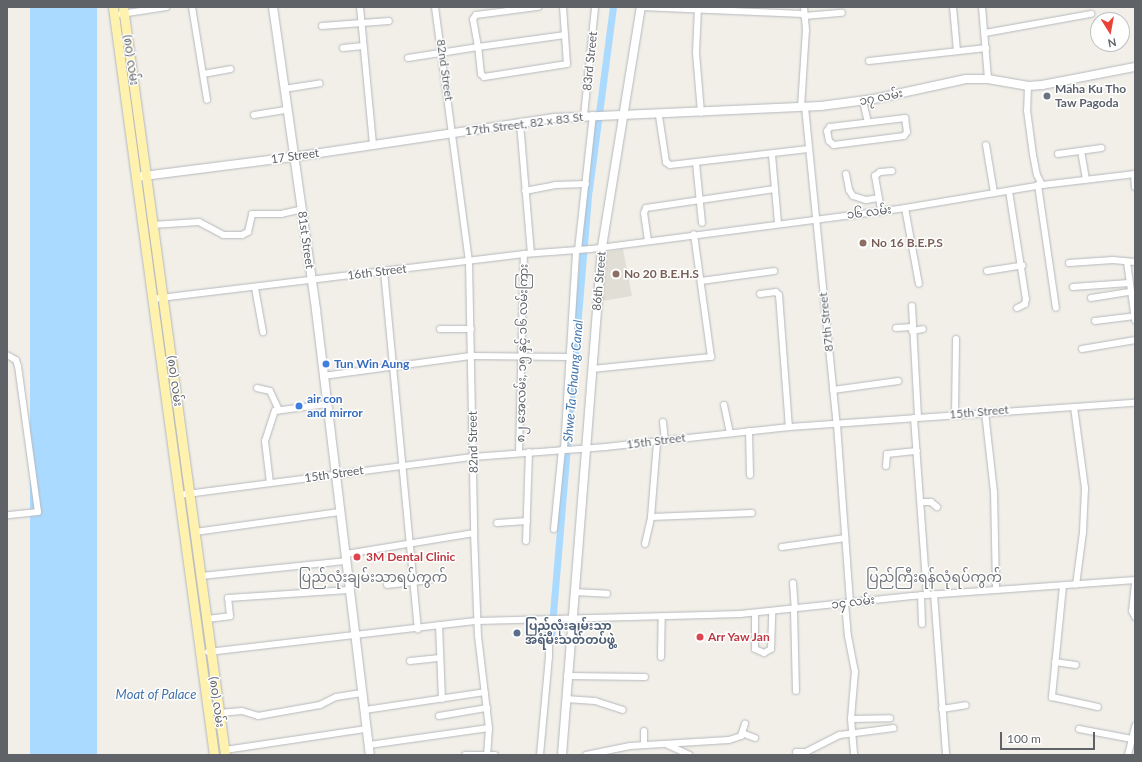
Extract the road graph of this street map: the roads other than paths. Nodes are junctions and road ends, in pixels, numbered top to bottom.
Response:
1 (166, 7) edge
2 (192, 7) edge
3 (273, 7) edge
4 (360, 7) edge
5 (436, 7) edge
6 (538, 7) edge
7 (562, 7) edge
8 (595, 7) edge
9 (642, 7) edge
10 (804, 7) edge
11 (953, 7) edge
12 (982, 7) edge
13 (698, 9) edge
14 (124, 10) edge
15 (113, 11) edge
16 (842, 13) dead end
17 (1090, 14) edge
18 (804, 15) junction
19 (389, 22) dead end
20 (361, 24) junction
21 (322, 26) dead end
22 (985, 33) junction
23 (565, 35) junction
24 (363, 46) junction
25 (478, 47) junction
26 (343, 48) dead end
27 (986, 48) junction
28 (957, 51) junction
29 (443, 52) junction
30 (408, 58) dead end
31 (869, 61) dead end
32 (1135, 67) edge
33 (231, 69) dead end
34 (203, 74) junction
35 (988, 79) junction
36 (320, 83) dead end
37 (1028, 86) junction
38 (284, 89) junction
39 (207, 100) dead end
40 (863, 101) junction
41 (803, 107) junction
42 (287, 110) junction
43 (700, 112) junction
44 (254, 115) dead end
45 (594, 115) junction
46 (612, 115) joint
47 (624, 115) junction
48 (584, 116) junction
49 (659, 116) junction
50 (868, 122) junction
51 (520, 123) junction
52 (454, 133) junction
53 (373, 144) junction
54 (986, 145) dead end
55 (1102, 148) dead end
56 (808, 150) junction
57 (1081, 151) junction
58 (1058, 154) dead end
59 (772, 155) junction
60 (293, 157) junction
61 (696, 163) junction
62 (892, 171) dead end
63 (846, 174) dead end
64 (1134, 174) edge
65 (146, 175) junction
66 (136, 177) junction
67 (1086, 180) junction
68 (586, 184) junction
69 (1040, 185) junction
70 (1135, 187) edge
71 (775, 189) junction
72 (1010, 190) junction
73 (525, 191) junction
74 (994, 193) junction
75 (878, 198) junction
76 (700, 200) junction
77 (905, 208) junction
78 (302, 209) junction
79 (880, 210) junction
80 (816, 219) junction
81 (702, 223) dead end
82 (778, 224) junction
83 (152, 225) junction
84 (694, 234) junction
85 (648, 241) junction
86 (602, 247) junction
87 (579, 250) junction
88 (527, 253) junction
89 (469, 262) junction
90 (1127, 262) junction
91 (1135, 262) edge
92 (1069, 263) dead end
93 (1023, 266) junction
94 (384, 271) junction
95 (774, 271) dead end
96 (987, 271) dead end
97 (311, 280) junction
98 (701, 281) junction
99 (1129, 283) junction
100 (919, 284) dead end
101 (1073, 287) dead end
102 (255, 288) junction
103 (1130, 292) junction
104 (760, 294) dead end
105 (163, 298) junction
106 (1091, 298) dead end
107 (152, 299) junction
108 (912, 306) dead end
109 (1017, 308) dead end
110 (1056, 308) dead end
111 (1134, 318) edge
112 (1095, 321) dead end
113 (896, 328) dead end
114 (440, 329) dead end
115 (471, 329) junction
116 (912, 329) junction
117 (923, 330) dead end
118 (263, 332) dead end
119 (956, 339) dead end
120 (1135, 340) edge
121 (1082, 349) dead end
122 (7, 355) edge
123 (471, 356) junction
124 (522, 356) junction
125 (570, 356) junction
126 (393, 365) junction
127 (592, 369) junction
128 (323, 376) junction
129 (898, 381) dead end
130 (257, 388) dead end
131 (833, 390) junction
132 (1135, 402) edge
133 (327, 404) junction
134 (724, 405) dead end
135 (1074, 407) junction
136 (279, 410) junction
137 (985, 412) junction
138 (955, 414) junction
139 (916, 418) junction
140 (663, 422) dead end
141 (837, 424) junction
142 (789, 427) junction
143 (749, 431) junction
144 (730, 433) junction
145 (665, 441) junction
146 (657, 442) junction
147 (587, 448) junction
148 (564, 449) junction
149 (917, 451) junction
150 (529, 452) junction
151 (519, 453) junction
152 (474, 457) junction
153 (401, 465) junction
154 (886, 466) dead end
155 (336, 474) junction
156 (750, 475) dead end
157 (270, 483) junction
158 (190, 493) junction
159 (179, 495) junction
160 (921, 502) junction
161 (937, 507) dead end
162 (340, 512) junction
163 (752, 513) dead end
164 (7, 515) edge
165 (650, 517) junction
166 (527, 521) junction
167 (497, 523) dead end
168 (554, 529) dead end
169 (195, 532) junction
170 (474, 533) junction
171 (845, 538) junction
172 (526, 541) dead end
173 (409, 544) junction
174 (645, 544) dead end
175 (782, 547) dead end
176 (346, 557) junction
177 (201, 576) junction
178 (430, 580) dead end
179 (1135, 580) edge
180 (412, 583) junction
181 (793, 583) dead end
182 (1135, 583) edge
183 (387, 585) dead end
184 (1076, 585) junction
185 (1063, 586) junction
186 (349, 590) junction
187 (996, 590) junction
188 (574, 592) junction
189 (607, 594) dead end
190 (928, 595) junction
191 (847, 603) junction
192 (795, 610) junction
193 (772, 612) junction
194 (755, 613) junction
195 (1135, 617) edge
196 (662, 618) junction
197 (207, 619) junction
198 (549, 619) junction
199 (571, 619) junction
200 (477, 621) junction
201 (922, 624) dead end
202 (439, 625) junction
203 (418, 629) junction
204 (356, 637) junction
205 (210, 652) junction
206 (200, 653) junction
207 (661, 656) dead end
208 (440, 658) junction
209 (410, 661) dead end
210 (1055, 662) junction
211 (1076, 665) dead end
212 (567, 676) junction
213 (645, 677) dead end
214 (796, 691) dead end
215 (485, 692) junction
216 (362, 693) junction
217 (442, 699) junction
218 (566, 699) junction
219 (966, 705) dead end
220 (1098, 707) dead end
221 (487, 708) junction
222 (942, 709) junction
223 (365, 710) junction
224 (623, 710) dead end
225 (218, 713) junction
226 (439, 716) dead end
227 (890, 718) dead end
228 (851, 719) junction
229 (745, 724) dead end
230 (1135, 726) edge
231 (489, 728) junction
232 (894, 728) dead end
233 (366, 729) junction
234 (1079, 729) dead end
235 (644, 731) dead end
236 (742, 733) junction
237 (850, 733) junction
238 (755, 738) dead end
239 (1132, 739) junction
240 (666, 744) junction
241 (369, 745) junction
242 (644, 745) junction
243 (796, 752) dead end
244 (225, 753) edge
245 (487, 754) junction
246 (214, 755) edge
247 (370, 755) edge
248 (465, 755) edge
249 (495, 755) edge
250 (540, 755) edge
251 (562, 755) edge
252 (586, 755) edge
253 (690, 755) edge
254 (854, 755) edge
255 (946, 755) edge
256 (1128, 755) edge

1 - 14 street
2 - 34 street
3 - 38 street, 81st Street
4 - 20 street
5 - 29 street, 82nd Street
6 - 25 street
7 - 23 street
8 - 48 street, 83rd Street
9 - 13 street
9 - 47 street, 86th Street
10 - 18 street, 87th Street
11 - 28 street
12 - 22 street
13 - 18 street
13 - 43 street
14 - 15 street
14 - 65 main road, (၈၀) လမ်း
15 - 66 main road, (၈၀) လမ်း
16 - 18 street
17 - 22 street
18 - 41 street, 87th Street
19 - 20 street
20 - 21 street
20 - 24 street
22 - 27 street
23 - 25 street
23 - 25 street
24 - 26 street
24 - 53 street
25 - 29 street
27 - 28 street
27 - 35 street
28 - 31 street
29 - 30 street
29 - 52 street, 82nd Street
32 - 37 street, ၁၇ လမ်း
33 - 34 street
34 - 39 street
35 - 37 street, ၁၇ လမ်း
35 - 40 street, ၁၇ လမ်း
36 - 38 street
37 - 69 street
38 - 42 street, 81st Street
40 - 41 street, ၁၇ လမ်း
40 - 50 street
41 - 43 street, ၁၇ လမ်း
41 - 56 street, 87th Street
42 - 44 street
42 - 60 street, 81st Street
43 - 49 street, ၁၇ လမ်း
45 - 46 street, 17th Street, 82 x 83 St
45 - 48 street, 17th Street, 82 x 83 St
45 - 68 street
46 - 47 street, ၁၇ လမ်း
47 - 49 street, ၁၇ လမ်း
47 - 86 street, 86th Street
48 - 51 street, 17th Street, 82 x 83 St
49 - 61 street
50 - 50 street
51 - 52 street, 17th Street, 82 x 83 St
51 - 73 street, ၈၂ အေလမ်း, ၁၅ နှင့် ၁၆ လမ်းကြား
52 - 53 street, 17 Street
52 - 89 street, 82nd Street
53 - 60 street, 17 Street
54 - 74 street
55 - 57 street
56 - 59 street
56 - 80 street, 87th Street
57 - 58 street
57 - 67 street
59 - 61 street
59 - 71 street
60 - 65 street, 17 Street
60 - 78 street, 81st Street
61 - 76 street
62 - 75 street
63 - 75 street
64 - 67 street, ၁၆ လမ်း
64 - 70 street
65 - 66 street, 17 Street
65 - 83 main road, (၈၀) လမ်း
66 - 107 main road, (၈၀) လမ်း
67 - 69 street, ၁၆ လမ်း
68 - 73 street
68 - 87 street
69 - 72 street, ၁၆ လမ်း
69 - 110 street
71 - 76 street
71 - 82 street
72 - 74 street, ၁၆ လမ်း
72 - 93 street
73 - 88 street, ၈၂ အေလမ်း, ၁၅ နှင့် ၁၆ လမ်းကြား
74 - 77 street, ၁၆ လမ်း
75 - 79 street
76 - 81 street
76 - 85 street
77 - 79 street, ၁၆ လမ်း
77 - 100 street
78 - 83 street
78 - 97 street, 81st Street
79 - 80 street, ၁၆ လမ်း
80 - 82 street, ၁၆ လမ်း
80 - 131 street, 87th Street
82 - 84 street, ၁၆ လမ်း
83 - 105 main road, (၈၀) လမ်း
84 - 85 street, ၁၆ လမ်း
84 - 98 street
85 - 86 street, ၁၆ လမ်း
86 - 87 street, 16th Street
86 - 127 street, 86th Street
87 - 88 street, 16th Street
87 - 125 street
88 - 89 street, 16th Street
88 - 124 street, ၈၂ အေလမ်း, ၁၅ နှင့် ၁၆ လမ်းကြား
89 - 94 street, 16th Street
89 - 115 street, 82nd Street
90 - 91 street
90 - 92 street
90 - 99 street
93 - 96 street
93 - 109 street
94 - 97 street, 16th Street
94 - 126 street
95 - 98 street
97 - 102 street, 16th Street
97 - 128 street, 81st Street
98 - 127 street
99 - 101 street
99 - 103 street
102 - 105 street, 16th Street
102 - 118 street
103 - 106 street
103 - 111 street
104 - 142 street
105 - 107 street, 16th Street
105 - 158 main road, (၈၀) လမ်း
107 - 159 main road, (၈၀) လမ်း
108 - 116 street
111 - 112 street
113 - 116 street
114 - 115 street
115 - 123 street, 82nd Street
116 - 117 street
116 - 139 street
119 - 138 street
120 - 121 street
122 - 164 street
123 - 124 street
123 - 126 street
123 - 152 street, 82nd Street
124 - 125 street
124 - 151 street, ၈၂ အေလမ်း, ၁၅ နှင့် ၁၆ လမ်းကြား
125 - 148 street
126 - 128 street
126 - 153 street
127 - 147 street, 86th Street
128 - 133 street, 81st Street
129 - 131 street
130 - 136 street
131 - 141 street, 87th Street
132 - 135 street, 15th Street
133 - 136 street
133 - 155 street, 81st Street
134 - 144 street
135 - 137 street, 15th Street
135 - 184 street
136 - 157 street
137 - 138 street, 15th Street
137 - 187 street
138 - 139 street, 15th Street
139 - 141 street, 15th Street
139 - 149 street
140 - 145 street
141 - 142 street, 15th Street
141 - 171 street, 87th Street
142 - 143 street, 15th Street
143 - 144 street, 15th Street
143 - 156 street
144 - 145 street, 15th Street
145 - 146 street, 15th Street
146 - 147 street, 15th Street
146 - 165 street
147 - 148 street, 15th Street
147 - 188 street, 86th Street
148 - 150 street, 15th Street
148 - 168 street
149 - 154 street
149 - 160 street
150 - 151 street, 15th Street
150 - 166 street
151 - 152 street, 15th Street
152 - 153 street, 15th Street
152 - 170 street, 82nd Street
153 - 155 street, 15th Street
153 - 173 street
155 - 157 street, 15th Street
155 - 162 street, 81st Street
157 - 158 street, 15th Street
158 - 159 street, 15th Street
158 - 169 main road, (၈၀) လမ်း
159 - 206 main road, (၈၀) လမ်း
160 - 161 street
160 - 190 street
162 - 169 street
162 - 176 street, 81st Street
163 - 165 street
165 - 174 street
166 - 167 street
166 - 172 street
169 - 177 main road, (၈၀) လမ်း
170 - 173 street
170 - 200 street, 82nd Street
171 - 175 street
171 - 191 street, 87th Street
173 - 176 street
173 - 180 street
176 - 177 street
176 - 186 street, 81st Street
177 - 197 main road, (၈၀) လမ်း
178 - 180 street
179 - 184 street, ၁၄ လမ်း
180 - 183 street
180 - 203 street
181 - 192 street
182 - 195 street
184 - 185 street, ၁၄ လမ်း
185 - 187 street, ၁၄ လမ်း
185 - 210 street
186 - 197 street
186 - 204 street, 81st Street
187 - 190 street, ၁၄ လမ်း
188 - 189 street
188 - 199 street, 86th Street
190 - 191 street, ၁၄ လမ်း
190 - 201 street
190 - 222 street
191 - 192 street, ၁၄ လမ်း
191 - 228 street, 87th Street
192 - 193 street, ၁၄ လမ်း
192 - 214 street
193 - 194 street, ၁၄ လမ်း
193 - 194 street
194 - 196 street, ၁၄ လမ်း
196 - 199 street, ၁၄ လမ်း
196 - 207 street
197 - 205 main road, (၈၀) လမ်း
198 - 199 street, ၁၄ လမ်း
198 - 200 street, ၁၄ လမ်း
198 - 250 street
199 - 212 street, 86th Street
200 - 202 street, ၁၄ လမ်း
200 - 215 street, 82nd Street
202 - 203 street, ၁၄ လမ်း
202 - 208 street
203 - 204 street, ၁၄ လမ်း
204 - 205 street, ၁၄ လမ်း
204 - 216 street, 81st Street
205 - 206 street, ၁၄ လမ်း
205 - 225 main road, (၈၀) လမ်း
206 - 246 main road, (၈၀) လမ်း
208 - 209 street
208 - 217 street
210 - 211 street
210 - 220 street
212 - 213 street
212 - 218 street, 86th Street
215 - 217 street
215 - 221 street, 82nd Street
216 - 223 street, 81st Street
216 - 225 street
217 - 223 street
218 - 224 street
218 - 251 street, 86th Street
219 - 222 street
221 - 226 street
221 - 231 street, 82nd Street
222 - 255 street
223 - 233 street, 81st Street
225 - 244 main road, (၈၀) လမ်း
227 - 228 street
228 - 237 street, 87th Street
229 - 236 street
230 - 239 street
231 - 241 street
231 - 245 street, 82nd Street
232 - 237 street
233 - 241 street, 81st Street
233 - 244 street
234 - 239 street
235 - 242 street
236 - 238 street
236 - 240 street
237 - 243 street
237 - 254 street, 87th Street
239 - 256 street
240 - 242 street
240 - 253 street
241 - 247 street, 81st Street
242 - 252 street
245 - 248 street
245 - 249 street

